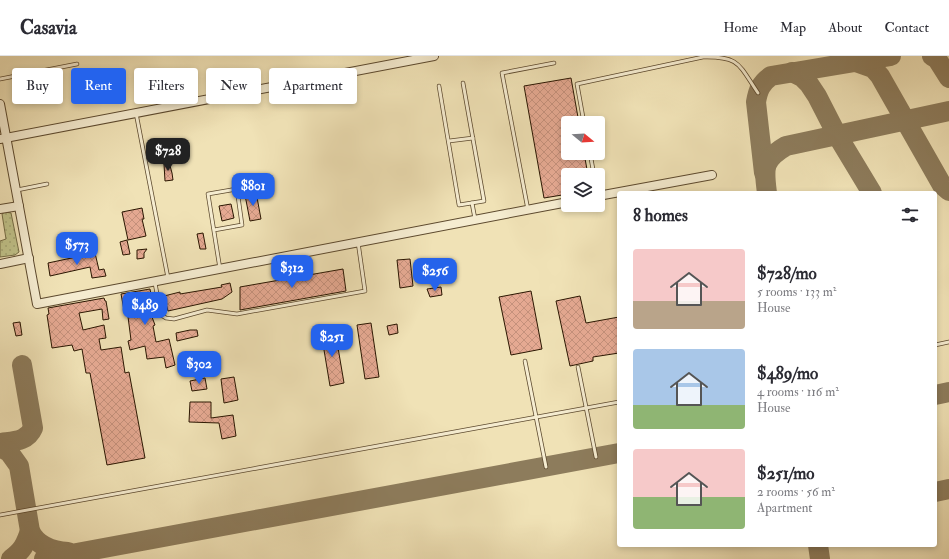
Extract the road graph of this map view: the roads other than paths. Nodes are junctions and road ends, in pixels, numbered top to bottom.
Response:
1 (434, 56) edge
2 (554, 62) dead end
3 (77, 64) dead end
4 (0, 79) edge
5 (463, 83) dead end
6 (440, 86) dead end
7 (758, 93) dead end
8 (0, 104) edge
9 (136, 113) junction
10 (583, 116) edge
11 (3, 138) edge
12 (473, 138) junction
13 (449, 141) junction
14 (712, 175) dead end
15 (47, 184) dead end
16 (16, 190) junction
17 (625, 191) edge
18 (617, 192) edge
19 (605, 195) edge
20 (472, 203) junction
21 (561, 203) edge
22 (19, 206) junction
23 (0, 209) edge
24 (528, 210) junction
25 (475, 220) junction
26 (214, 230) junction
27 (358, 242) junction
28 (29, 258) junction
29 (0, 264) edge
30 (220, 269) junction
31 (168, 279) junction
32 (154, 281) junction
33 (949, 342) edge
34 (937, 345) edge
35 (525, 361) dead end
36 (578, 367) dead end
37 (617, 402) edge
38 (586, 408) junction
39 (535, 417) junction
40 (596, 457) dead end
41 (546, 467) dead end
42 (0, 515) edge

1 - 9 street
2 - 24 lane
3 - 4 lane
5 - 12 lane
6 - 13 lane
7 - 10 lane
8 - 11 street
9 - 11 street
9 - 31 lane
11 - 16 street
12 - 13 lane
12 - 20 lane
13 - 20 lane
14 - 17 street
15 - 16 lane
16 - 22 street
18 - 19 street
20 - 25 lane
21 - 24 street
22 - 23 street
22 - 28 street
24 - 25 street
25 - 27 street
26 - 26 lane
26 - 30 lane
27 - 30 street
27 - 32 lane
28 - 29 street
28 - 32 street
30 - 31 street
31 - 32 street
33 - 34 lane
35 - 39 lane
36 - 38 lane
37 - 38 lane
38 - 39 lane
38 - 40 lane
39 - 41 lane
39 - 42 lane

